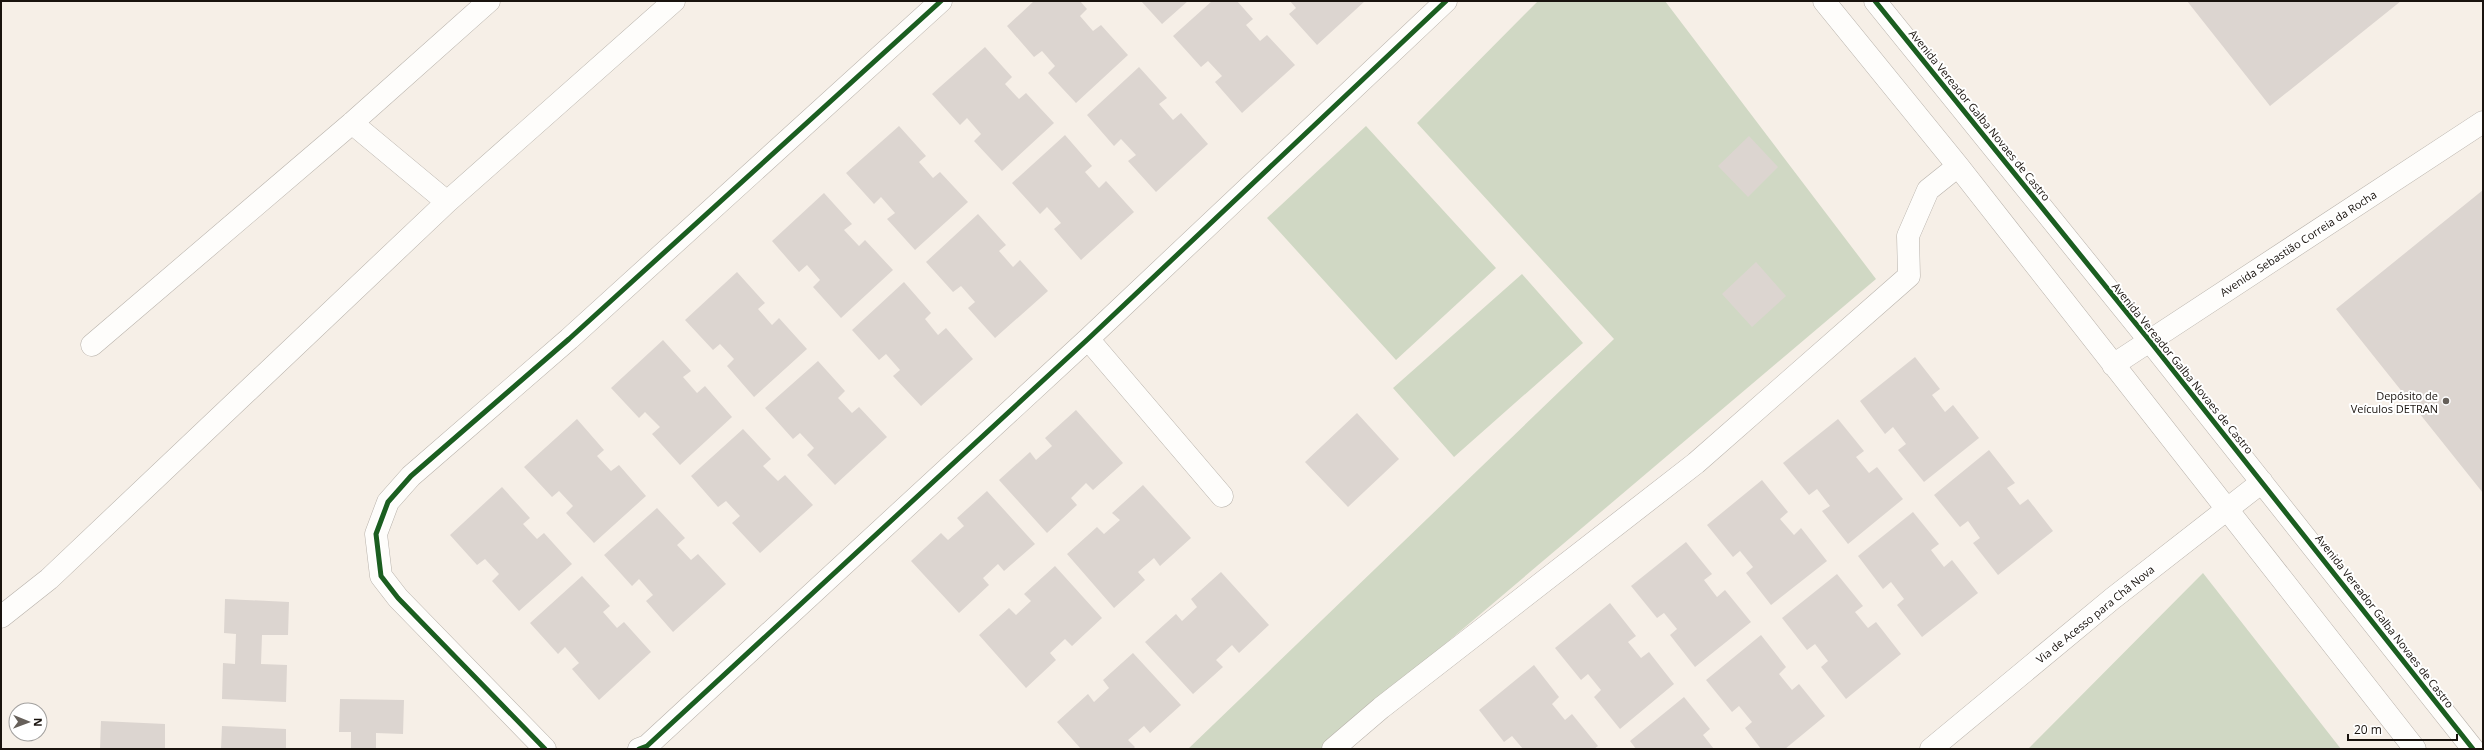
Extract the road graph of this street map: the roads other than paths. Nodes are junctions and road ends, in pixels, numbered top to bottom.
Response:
1 (490, 1) edge
2 (674, 1) edge
3 (941, 1) edge
4 (1446, 1) edge
5 (1824, 1) edge
6 (1875, 1) edge
7 (2483, 122) edge
8 (352, 123) junction
9 (1958, 166) junction
10 (447, 202) junction
11 (1088, 339) junction
12 (2149, 340) junction
13 (92, 345) dead end
14 (2113, 365) junction
15 (2262, 482) junction
16 (1222, 496) dead end
17 (2226, 510) junction
18 (1, 617) edge
19 (545, 749) edge
20 (639, 749) edge
21 (1333, 749) edge
22 (1931, 749) edge
23 (2415, 749) edge
24 (2473, 749) edge

1 - 8 street
2 - 10 street
3 - 19 street
4 - 11 street
5 - 9 street
6 - 12 street, Avenida Vereador Galba Novaes de Castro
7 - 12 street, Avenida Sebastião Correia da Rocha
8 - 10 street
8 - 13 street
9 - 14 street
9 - 21 street
10 - 18 street
11 - 16 street
11 - 20 street
12 - 14 street, Avenida Sebastião Correia da Rocha
12 - 15 street, Avenida Vereador Galba Novaes de Castro
14 - 17 street
15 - 17 street, Via de Acesso para Chã Nova
15 - 24 street, Avenida Vereador Galba Novaes de Castro
17 - 22 street, Via de Acesso para Chã Nova
17 - 23 street

